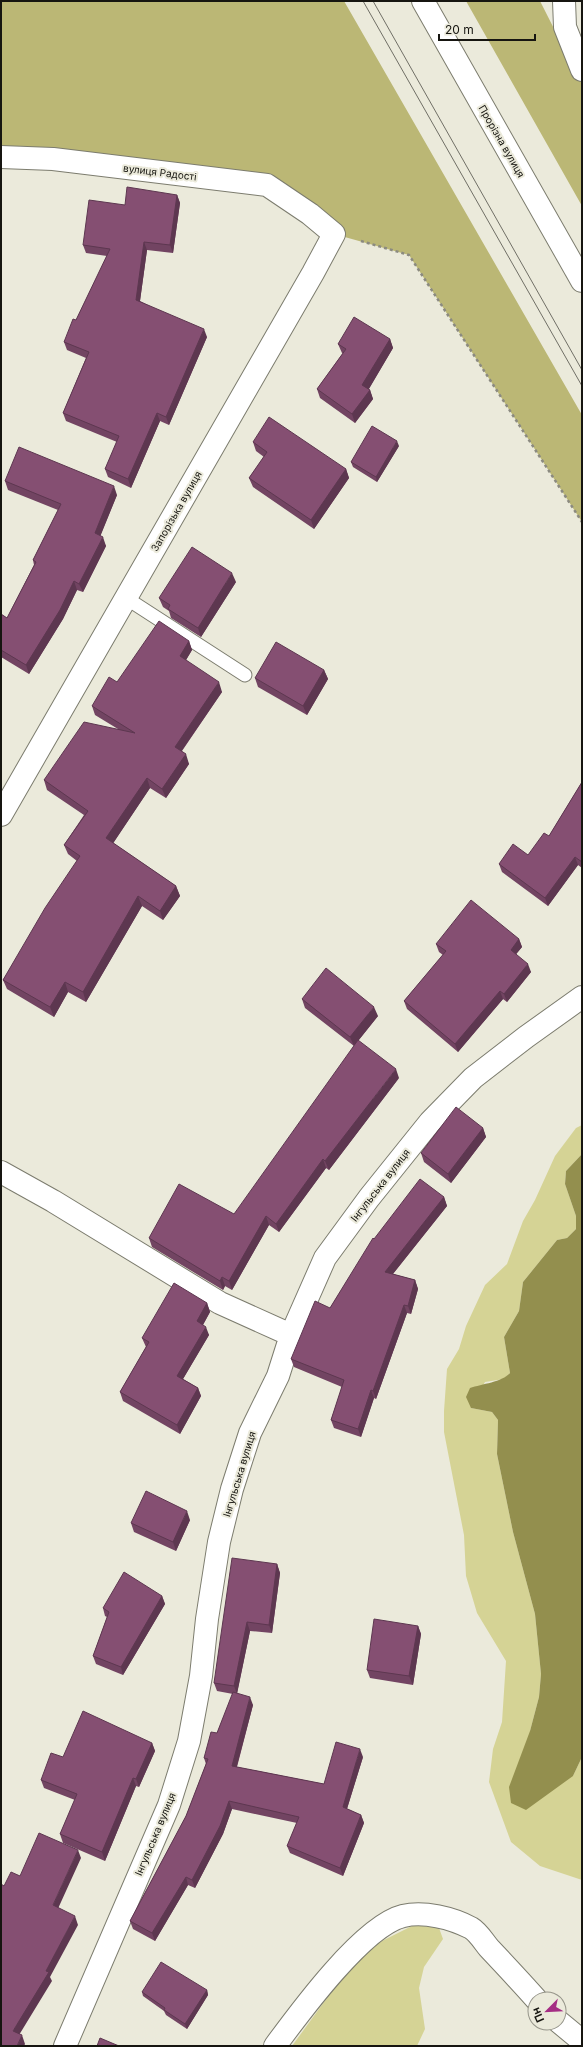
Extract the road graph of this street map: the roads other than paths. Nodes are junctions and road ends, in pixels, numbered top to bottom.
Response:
1 (423, 1) edge
2 (564, 1) edge
3 (582, 70) edge
4 (1, 157) edge
5 (334, 234) joint
6 (582, 281) edge
7 (126, 598) junction
8 (245, 675) dead end
9 (1, 815) edge
10 (582, 997) edge
11 (1, 1172) edge
12 (291, 1335) junction
13 (529, 1991) edge
14 (567, 2029) edge
15 (582, 2041) edge
16 (65, 2046) edge
17 (274, 2046) edge

1 - 6 street, Прорізна вулиця
2 - 3 street
4 - 5 street, вулиця Радості
5 - 7 street, Запорізька вулиця
7 - 8 lane
7 - 9 street, Запорізька вулиця
10 - 12 street, Інгульська вулиця
11 - 12 street
12 - 16 street, Інгульська вулиця
13 - 17 street
14 - 15 street

